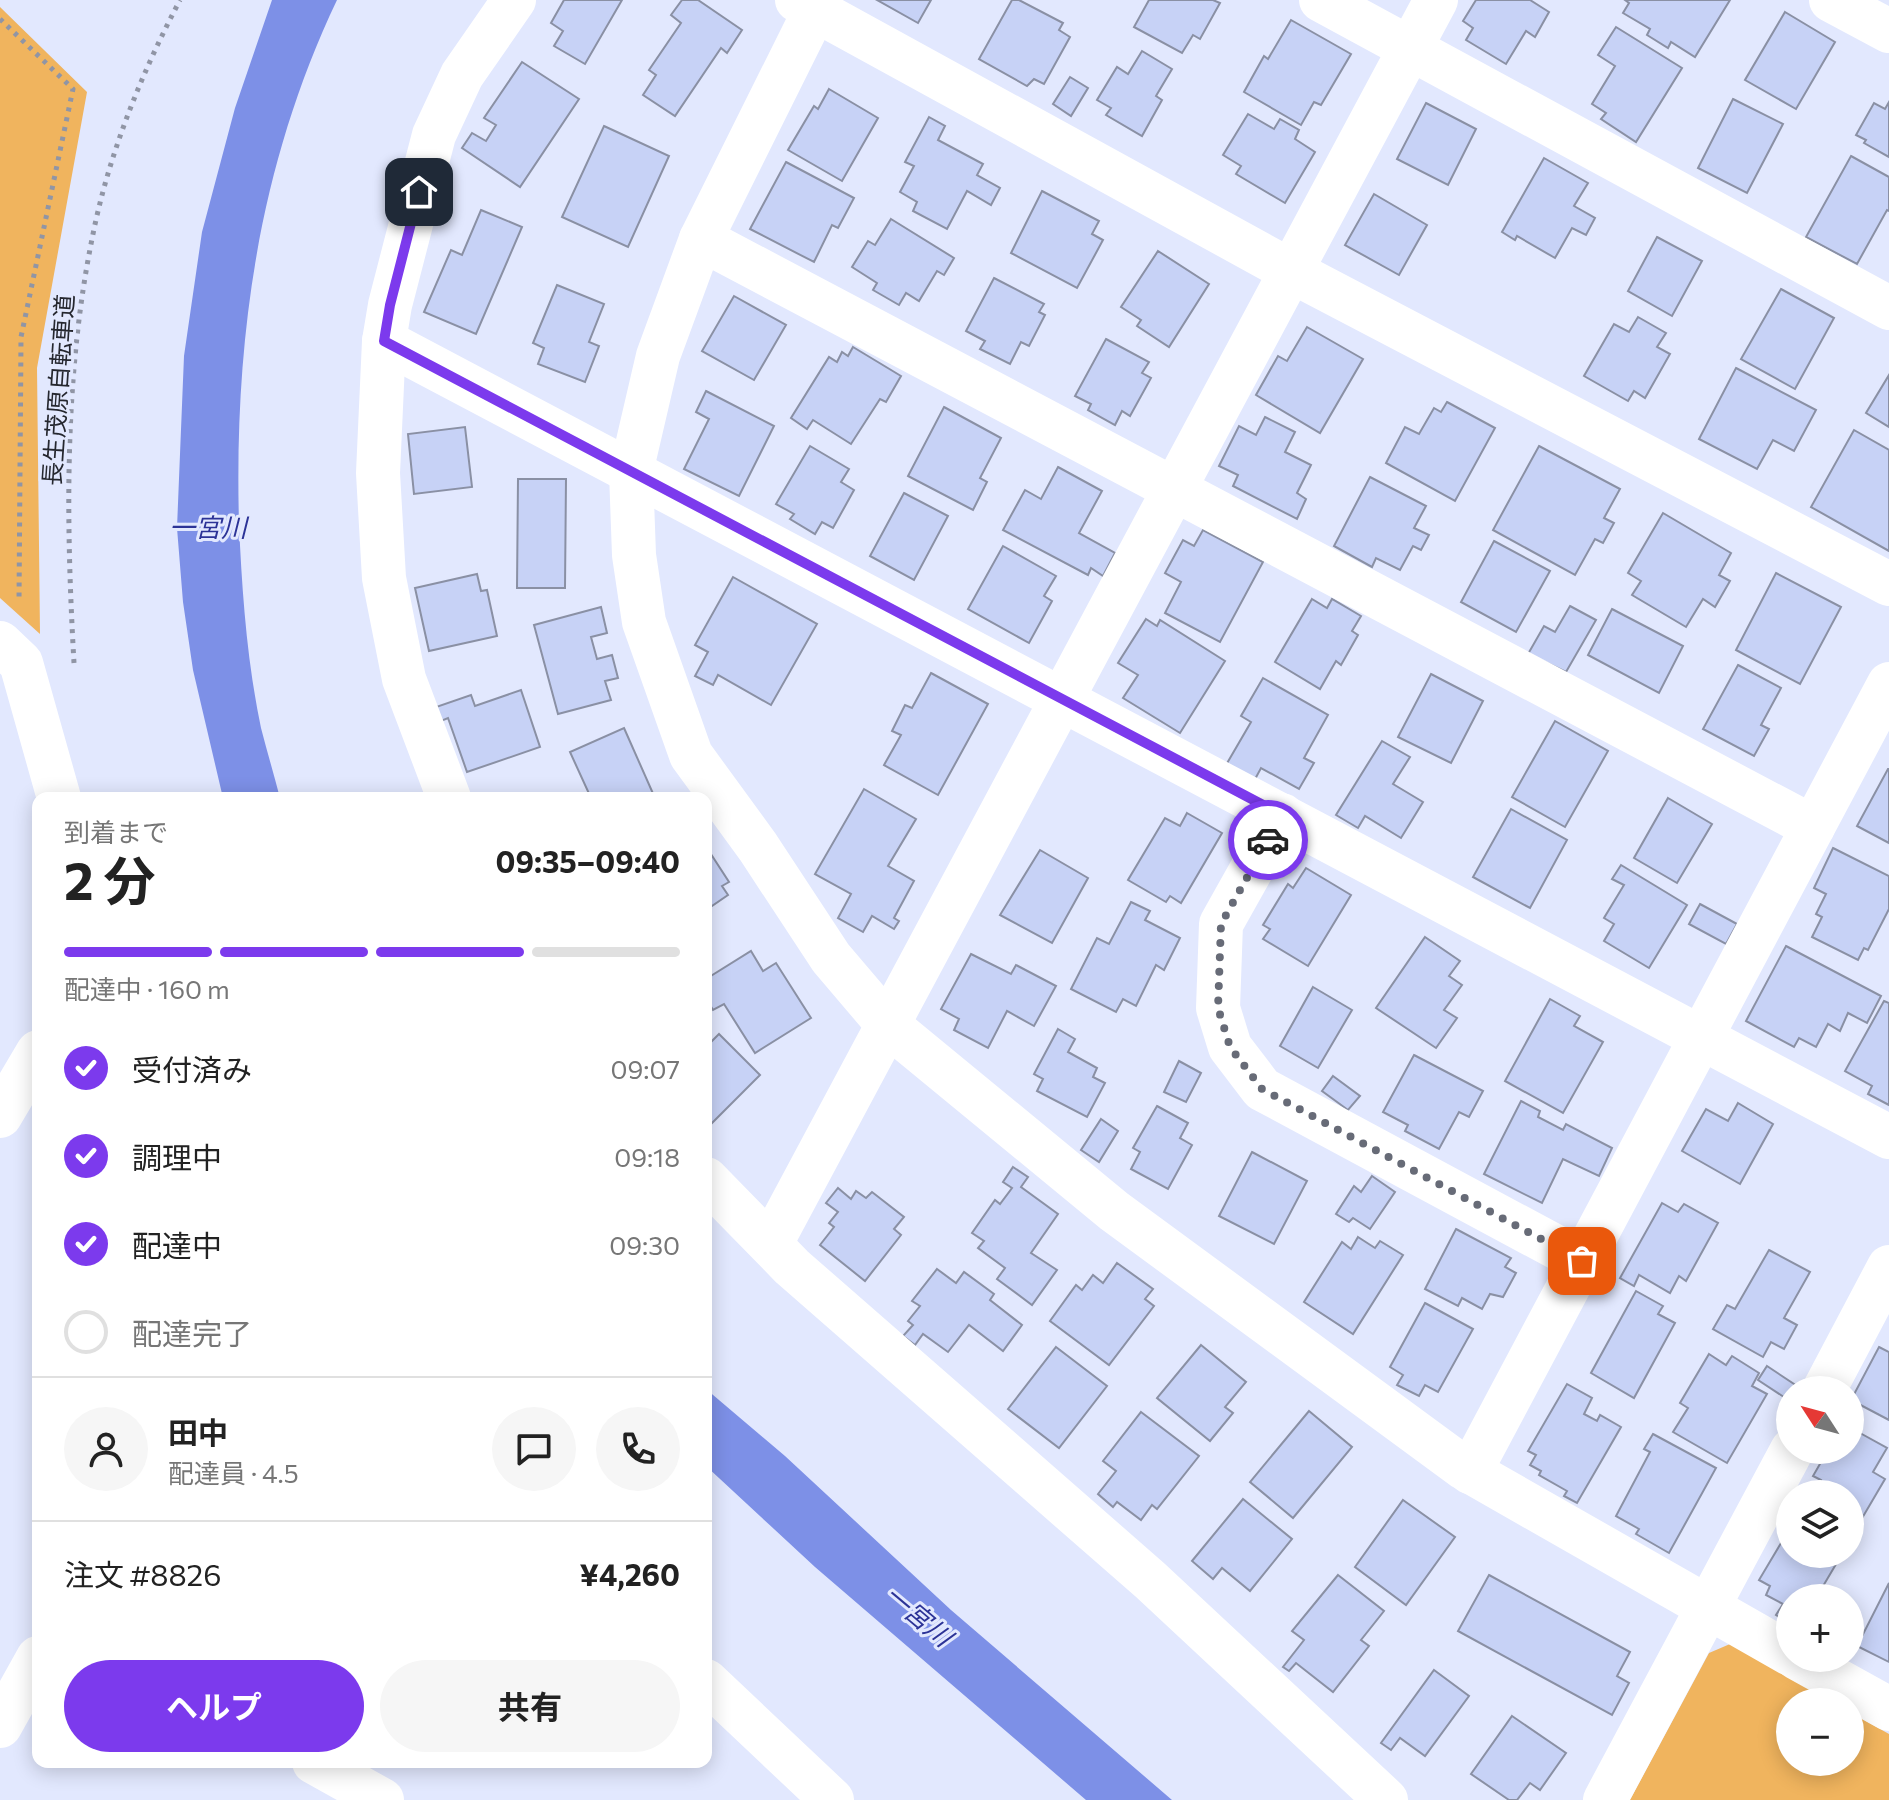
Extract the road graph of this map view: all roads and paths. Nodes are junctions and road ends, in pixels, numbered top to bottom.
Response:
1 (180, 0) edge
2 (514, 0) edge
3 (1321, 0) edge
4 (1436, 0) edge
5 (1831, 0) edge
6 (811, 4) edge
7 (0, 19) edge
8 (1889, 31) edge
9 (1410, 48) junction
10 (701, 239) junction
11 (1291, 271) junction
12 (1889, 308) edge
13 (384, 341) junction
14 (631, 472) junction
15 (1175, 488) junction
16 (1889, 584) edge
17 (7, 652) edge
18 (74, 667) dead end
19 (1889, 684) edge
20 (1061, 700) junction
21 (57, 792) edge
22 (447, 792) edge
23 (1282, 815) junction
24 (1813, 827) junction
25 (888, 1025) junction
26 (1701, 1038) junction
27 (32, 1062) edge
28 (0, 1116) edge
29 (1889, 1137) edge
30 (712, 1185) edge
31 (771, 1243) junction
32 (1582, 1261) junction
33 (1889, 1267) edge
34 (1831, 1376) edge
35 (1785, 1464) edge
36 (1470, 1472) junction
37 (1708, 1608) junction
38 (1776, 1646) edge
39 (32, 1669) edge
40 (1822, 1672) edge
41 (712, 1687) edge
42 (1889, 1709) edge
43 (0, 1726) edge
44 (325, 1768) edge
45 (382, 1800) edge
46 (832, 1800) edge
47 (1386, 1800) edge
48 (1605, 1800) edge

1 - 18 path, 長生茂原自転車道
2 - 13 street
3 - 9 street
4 - 9 street
5 - 8 street
6 - 10 street
6 - 11 street
7 - 17 path
9 - 11 street
9 - 12 street
10 - 14 street
10 - 15 street
11 - 15 street
11 - 16 street
13 - 14 street
13 - 22 street
14 - 20 street
14 - 25 street
15 - 20 street
15 - 24 street
17 - 21 street
19 - 24 street
20 - 23 street
20 - 25 street
23 - 26 street
23 - 32 street
24 - 26 street
25 - 31 street
25 - 36 street
26 - 29 street
26 - 32 street
27 - 28 street
30 - 31 street
31 - 47 street
32 - 36 street
33 - 34 street
35 - 37 street
36 - 37 street
37 - 38 street
37 - 48 street
39 - 43 street
40 - 42 street
41 - 46 street
44 - 45 street

